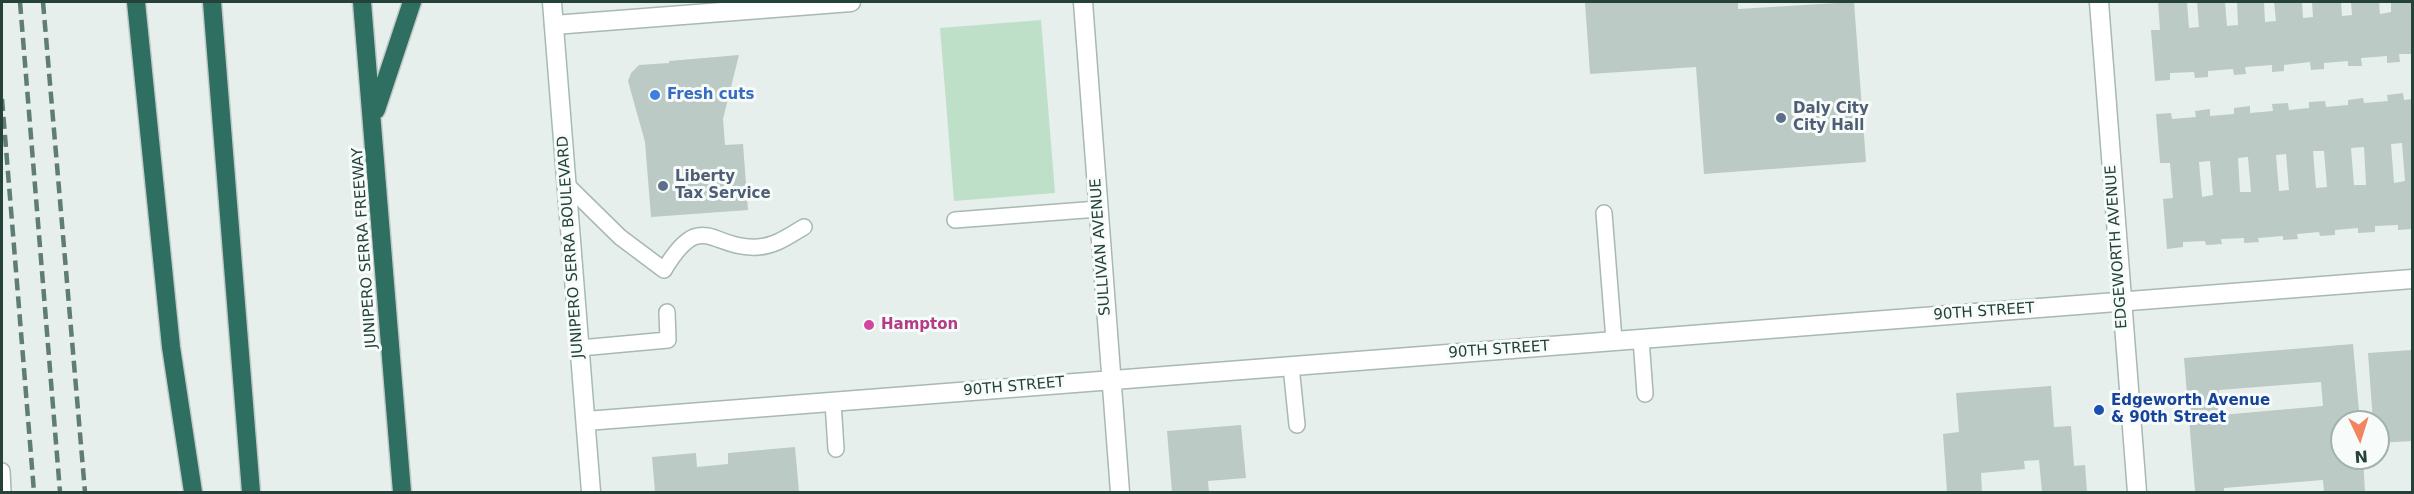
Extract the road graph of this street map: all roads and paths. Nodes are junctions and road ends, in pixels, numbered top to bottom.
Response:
1 (135, 2) edge
2 (212, 2) edge
3 (362, 2) edge
4 (412, 2) edge
5 (552, 2) edge
6 (851, 2) edge
7 (1083, 2) edge
8 (2099, 2) edge
9 (554, 25) junction
10 (373, 117) junction
11 (567, 185) junction
12 (1098, 209) junction
13 (1604, 213) dead end
14 (955, 220) dead end
15 (804, 227) dead end
16 (2412, 279) edge
17 (2121, 301) junction
18 (667, 312) dead end
19 (1641, 339) junction
20 (1614, 340) junction
21 (579, 348) junction
22 (1291, 366) junction
23 (1110, 380) junction
24 (1645, 394) dead end
25 (833, 402) junction
26 (585, 421) junction
27 (1297, 425) dead end
28 (836, 449) dead end
29 (2, 471) edge
30 (3, 492) edge
31 (193, 492) edge
32 (251, 492) edge
33 (402, 492) edge
34 (591, 492) edge
35 (1120, 492) edge
36 (2137, 492) edge

1 - 31 highway
2 - 32 highway
3 - 10 highway, JUNIPERO SERRA FREEWAY
4 - 10 highway
5 - 9 street, JUNIPERO SERRA BOULEVARD
6 - 9 street
7 - 12 street, SULLIVAN AVENUE
8 - 17 street, EDGEWORTH AVENUE
9 - 11 street, JUNIPERO SERRA BOULEVARD
10 - 33 highway, JUNIPERO SERRA FREEWAY
11 - 15 lane
11 - 21 street, JUNIPERO SERRA BOULEVARD
12 - 14 lane
12 - 23 street, SULLIVAN AVENUE
13 - 20 lane
16 - 17 street, 90TH STREET
17 - 19 street, 90TH STREET
17 - 36 street, EDGEWORTH AVENUE
18 - 21 lane
19 - 20 street, 90TH STREET
19 - 24 lane
20 - 22 street, 90TH STREET
21 - 26 street, JUNIPERO SERRA BOULEVARD
22 - 23 street, 90TH STREET
22 - 27 lane
23 - 25 street, 90TH STREET
23 - 35 street, SULLIVAN AVENUE
25 - 26 street, 90TH STREET
25 - 28 lane
26 - 34 street, JUNIPERO SERRA BOULEVARD
29 - 30 lane

